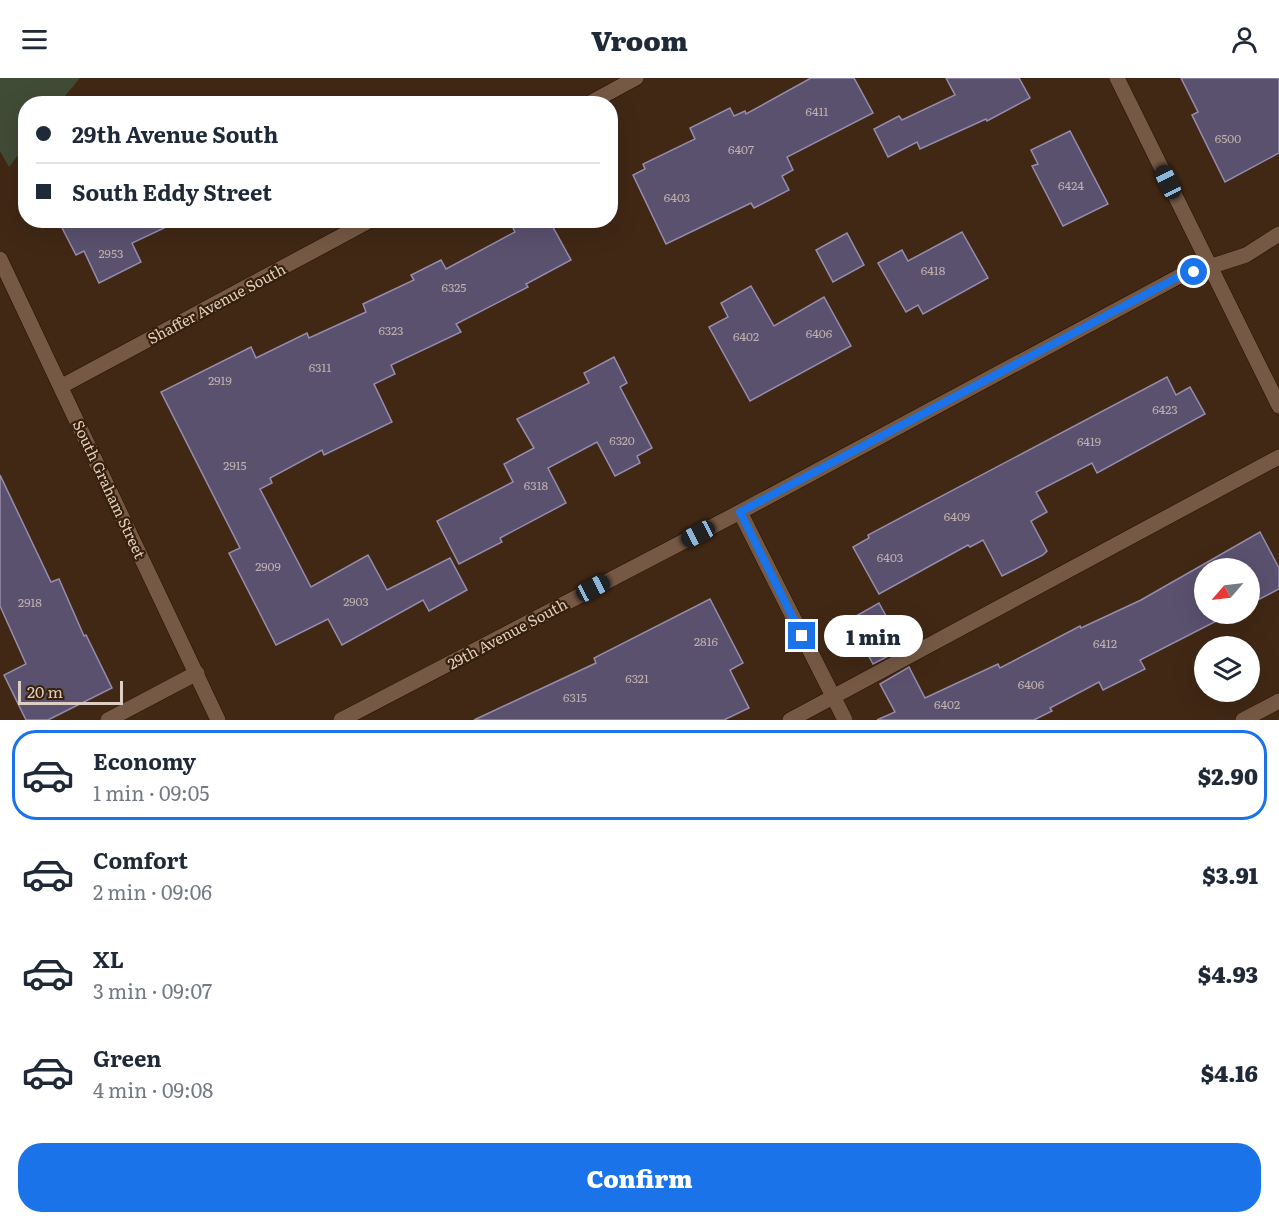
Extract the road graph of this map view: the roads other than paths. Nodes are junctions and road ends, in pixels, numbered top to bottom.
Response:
1 (636, 78) edge
2 (1117, 78) edge
3 (603, 96) edge
4 (355, 228) edge
5 (1279, 234) edge
6 (0, 259) edge
7 (1210, 266) junction
8 (62, 386) junction
9 (1279, 406) edge
10 (1279, 457) edge
11 (740, 512) junction
12 (197, 673) junction
13 (834, 698) junction
14 (1279, 701) edge
15 (108, 720) edge
16 (218, 720) edge
17 (341, 720) edge
18 (790, 720) edge
19 (845, 720) edge
20 (1243, 720) edge

1 - 3 street
2 - 7 street
4 - 8 street, Shaffer Avenue South
5 - 7 street, 29th Avenue South
6 - 8 street, South Graham Street
7 - 9 street
7 - 11 street, 29th Avenue South
8 - 12 street, South Graham Street
10 - 13 street
11 - 13 street
11 - 17 street, 29th Avenue South
12 - 15 street
12 - 16 street, South Graham Street
13 - 18 street
13 - 19 street
14 - 20 street

